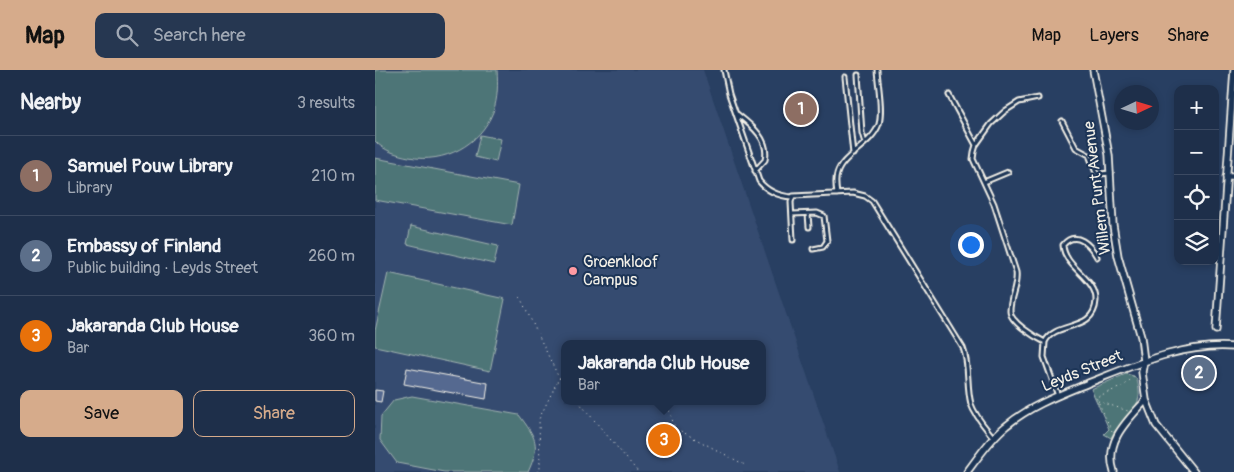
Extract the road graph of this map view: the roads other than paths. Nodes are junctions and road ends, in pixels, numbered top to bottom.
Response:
1 (724, 70) edge
2 (877, 70) edge
3 (1093, 70) edge
4 (1234, 70) edge
5 (858, 75) dead end
6 (845, 77) dead end
7 (949, 95) dead end
8 (1038, 98) dead end
9 (735, 113) junction
10 (1062, 121) dead end
11 (865, 143) junction
12 (976, 145) junction
13 (853, 155) junction
14 (755, 171) junction
15 (1008, 172) dead end
16 (1111, 173) junction
17 (1226, 177) junction
18 (1234, 178) edge
19 (984, 182) junction
20 (837, 194) junction
21 (792, 197) junction
22 (792, 214) junction
23 (808, 214) junction
24 (809, 228) dead end
25 (793, 240) dead end
26 (813, 249) dead end
27 (1097, 257) dead end
28 (1216, 330) dead end
29 (1045, 342) junction
30 (1234, 347) edge
31 (1143, 364) junction
32 (1058, 396) junction
33 (1146, 400) junction
34 (993, 438) junction
35 (967, 472) edge
36 (1115, 472) edge
37 (1194, 472) edge

1 - 9 lane
2 - 11 lane
3 - 16 street, Willem Punt Avenue
4 - 17 street
5 - 11 lane
6 - 13 lane
7 - 12 lane
8 - 12 lane
9 - 14 lane
9 - 14 lane
10 - 16 lane
11 - 13 lane
12 - 19 lane
13 - 20 lane
14 - 21 lane
15 - 19 lane
16 - 31 street, Willem Punt Avenue
17 - 18 street
17 - 28 street
19 - 29 lane
20 - 21 lane
20 - 34 lane
21 - 22 lane
22 - 23 lane
22 - 25 lane
23 - 24 lane
23 - 26 lane
27 - 29 lane
29 - 32 lane
30 - 31 street, Leyds Street
31 - 32 street, Leyds Street
31 - 33 street, Willem Punt Avenue
32 - 34 street, Leyds Street
33 - 36 street
33 - 37 street, Willem Punt Avenue
34 - 35 street, Leyds Street

